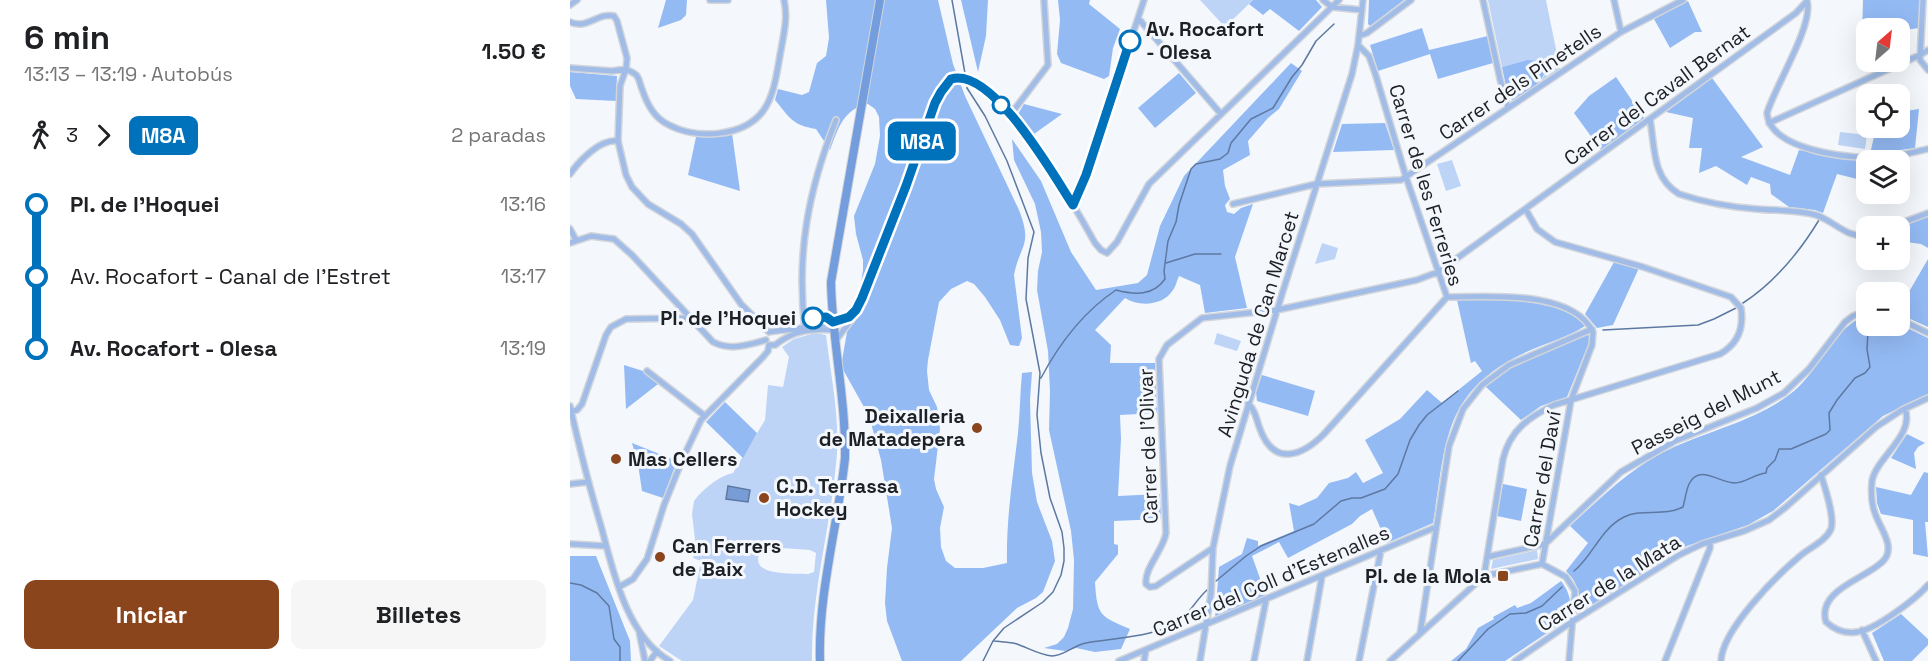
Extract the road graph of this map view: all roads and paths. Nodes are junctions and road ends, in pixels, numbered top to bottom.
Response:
1 (577, 0) edge
2 (710, 0) edge
3 (728, 0) edge
4 (784, 0) edge
5 (880, 0) edge
6 (1044, 0) edge
7 (1144, 0) edge
8 (1323, 0) edge
9 (1339, 0) edge
10 (1363, 0) edge
11 (1411, 0) edge
12 (1484, 0) edge
13 (1614, 0) edge
14 (1683, 0) edge
15 (1806, 0) edge
16 (1923, 0) edge
17 (570, 5) edge
18 (1332, 7) junction
19 (1362, 10) junction
20 (1138, 18) junction
21 (570, 22) edge
22 (1621, 32) junction
23 (1359, 36) junction
24 (1358, 45) junction
25 (1928, 50) edge
26 (1920, 55) junction
27 (570, 68) edge
28 (626, 69) junction
29 (1928, 70) edge
30 (1508, 108) junction
31 (1011, 114) junction
32 (1221, 114) junction
33 (1650, 119) junction
34 (836, 120) dead end
35 (1769, 123) junction
36 (618, 141) junction
37 (1928, 149) edge
38 (579, 162) junction
39 (570, 165) edge
40 (570, 174) edge
41 (1406, 177) junction
42 (1316, 184) junction
43 (1233, 204) dead end
44 (1073, 205) junction
45 (1526, 210) junction
46 (1928, 213) edge
47 (1910, 220) edge
48 (570, 229) edge
49 (1856, 235) edge
50 (576, 240) junction
51 (570, 243) edge
52 (1438, 272) junction
53 (1447, 297) junction
54 (832, 309) junction
55 (1277, 310) junction
56 (1856, 315) edge
57 (690, 318) junction
58 (846, 322) junction
59 (1910, 324) edge
60 (834, 326) junction
61 (805, 328) junction
62 (1592, 329) junction
63 (772, 332) junction
64 (1928, 333) edge
65 (768, 342) junction
66 (778, 342) junction
67 (836, 344) junction
68 (647, 371) dead end
69 (1928, 398) edge
70 (1571, 400) junction
71 (1248, 403) junction
72 (1905, 409) junction
73 (570, 410) edge
74 (705, 416) junction
75 (1821, 475) junction
76 (588, 482) junction
77 (570, 484) edge
78 (1436, 527) junction
79 (1710, 542) junction
80 (570, 544) edge
81 (1545, 544) junction
82 (606, 546) junction
83 (1213, 548) junction
84 (1381, 550) junction
85 (1487, 557) junction
86 (1542, 564) junction
87 (1322, 576) junction
88 (1484, 576) junction
89 (1928, 585) edge
90 (619, 587) junction
91 (1266, 600) junction
92 (1573, 621) junction
93 (1207, 625) junction
94 (639, 629) junction
95 (1862, 630) junction
96 (1420, 634) junction
97 (1146, 650) junction
98 (657, 651) junction
99 (645, 661) edge
100 (650, 661) edge
101 (670, 661) edge
102 (820, 661) edge
103 (1119, 661) edge
104 (1144, 661) edge
105 (1200, 661) edge
106 (1254, 661) edge
107 (1307, 661) edge
108 (1359, 661) edge
109 (1390, 661) edge
110 (1515, 661) edge
111 (1569, 661) edge
112 (1665, 661) edge
113 (1721, 661) edge
114 (1876, 661) edge

1 - 17 street
2 - 3 street
4 - 28 street
5 - 54 street
6 - 31 street
7 - 20 street
8 - 18 street
9 - 18 street
10 - 19 street, Avinguda de Can Marcet
11 - 23 street
12 - 30 street
13 - 22 street
14 - 22 street, Carrer dels Pinetells
15 - 33 street, Carrer del Cavall Bernat
15 - 35 street, Carrer del Cavall Bernat
16 - 26 street
18 - 19 street
18 - 32 street
19 - 23 street, Avinguda de Can Marcet
20 - 32 street
20 - 44 street
21 - 28 street
22 - 30 street, Carrer dels Pinetells
23 - 24 street, Avinguda de Can Marcet
24 - 41 street, Carrer de les Ferreries
24 - 42 street, Avinguda de Can Marcet
25 - 26 street
26 - 29 street
26 - 35 street
27 - 28 street
28 - 36 street
30 - 41 street, Carrer dels Pinetells
31 - 44 street
31 - 58 street
32 - 44 street
33 - 45 street, Carrer del Cavall Bernat
33 - 49 street
34 - 61 street
35 - 37 street
36 - 38 street
36 - 63 street
38 - 39 street
38 - 40 street
41 - 42 street, Carrer dels Pinetells
41 - 52 street, Carrer de les Ferreries
42 - 43 street, Carrer dels Pinetells
42 - 55 street, Avinguda de Can Marcet
45 - 52 street, Carrer del Cavall Bernat
45 - 70 street
46 - 47 street
48 - 50 street
50 - 51 street
50 - 57 street
52 - 53 street, Carrer de les Ferreries
52 - 55 street, Carrer del Cavall Bernat
53 - 62 street
53 - 71 street, Carrer de les Ferreries
54 - 58 street
54 - 60 street
55 - 71 street, Avinguda de Can Marcet
55 - 83 street, Carrer de l'Olivar
56 - 81 street, Passeig del Munt
57 - 65 street
57 - 73 street
58 - 60 street
58 - 67 street
59 - 64 street
60 - 61 street
60 - 67 street
61 - 63 street
61 - 66 street
62 - 70 street, Carrer del Daví
62 - 78 street
63 - 65 street
63 - 66 street
65 - 66 street
65 - 74 street
67 - 102 street
68 - 74 street
69 - 72 street, Carrer de la Mata
70 - 81 street, Carrer del Daví
70 - 85 street
71 - 83 street, Avinguda de Can Marcet
72 - 75 street, Carrer de la Mata
72 - 95 street
73 - 76 street
74 - 90 street
75 - 79 street, Carrer de la Mata
75 - 113 street
76 - 77 street
76 - 82 street
78 - 84 street, Carrer del Coll d'Estenalles
78 - 96 street
79 - 92 street, Carrer de la Mata
79 - 112 street
80 - 82 street
81 - 85 street
81 - 86 street, Carrer del Daví
82 - 90 street
83 - 93 street, Avinguda de Can Marcet
84 - 87 street, Carrer del Coll d'Estenalles
84 - 108 street
85 - 88 street
86 - 88 street
86 - 92 street
87 - 91 street, Carrer del Coll d'Estenalles
87 - 107 street
88 - 96 street
89 - 95 street
90 - 94 street
91 - 93 street, Carrer del Coll d'Estenalles
91 - 106 street
92 - 110 street, Carrer de la Mata
92 - 111 street
93 - 97 street, Carrer del Coll d'Estenalles
93 - 105 street, Avinguda de Can Marcet
94 - 98 street
94 - 99 street
95 - 114 street
96 - 109 street
97 - 103 street, Carrer del Coll d'Estenalles
97 - 104 street
98 - 100 street
98 - 101 street

